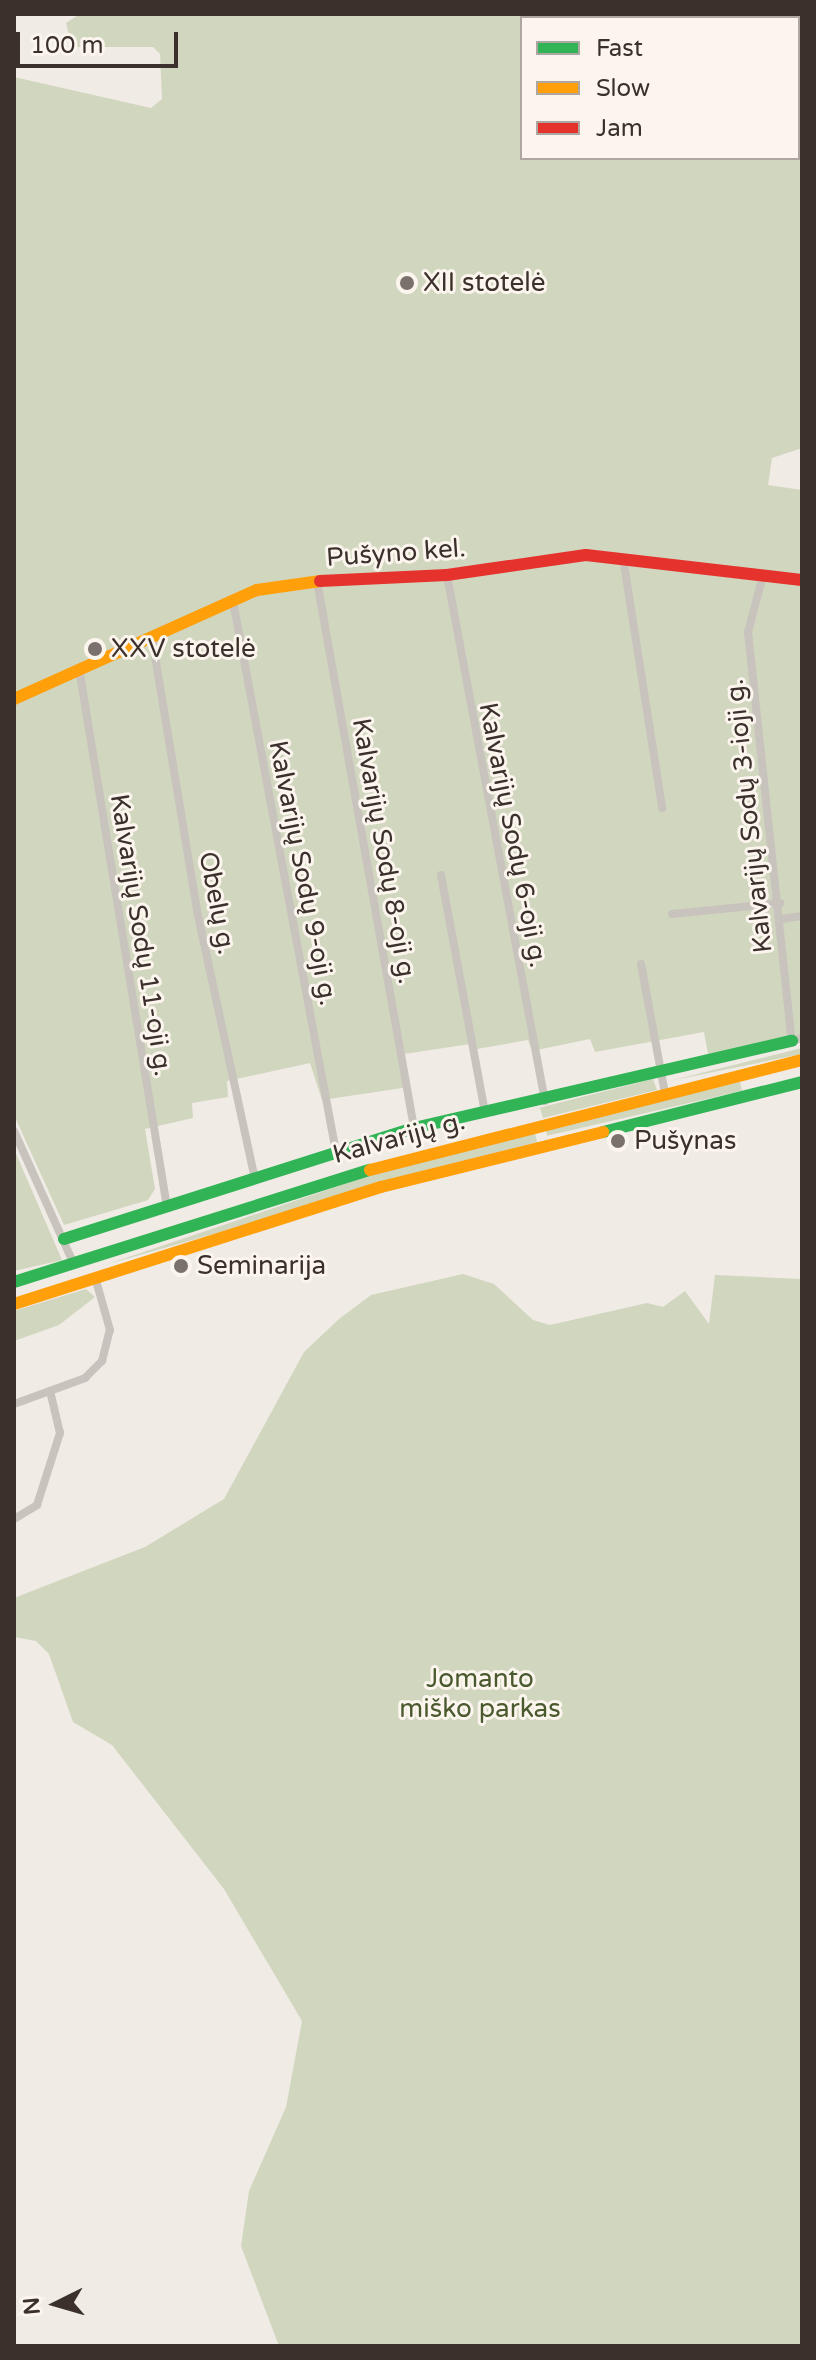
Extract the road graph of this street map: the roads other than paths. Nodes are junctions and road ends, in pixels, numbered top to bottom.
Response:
1 (624, 564) junction
2 (447, 575) junction
3 (762, 579) junction
4 (802, 580) edge
5 (317, 581) junction
6 (233, 601) junction
7 (152, 638) junction
8 (80, 674) junction
9 (14, 699) edge
10 (662, 808) dead end
11 (441, 875) dead end
12 (780, 903) junction
13 (672, 914) dead end
14 (802, 916) edge
15 (782, 919) junction
16 (641, 964) dead end
17 (797, 1039) edge
18 (802, 1060) edge
19 (745, 1074) junction
20 (659, 1075) junction
21 (802, 1082) edge
22 (665, 1094) junction
23 (750, 1095) junction
24 (545, 1102) junction
25 (485, 1113) junction
26 (414, 1128) junction
27 (14, 1131) edge
28 (336, 1152) junction
29 (254, 1174) junction
30 (166, 1201) junction
31 (64, 1239) junction
32 (87, 1257) junction
33 (73, 1262) junction
34 (94, 1276) junction
35 (14, 1282) edge
36 (14, 1304) edge
37 (50, 1391) junction
38 (14, 1404) edge
39 (14, 1519) edge

1 - 2 main road, Pušyno kel.
1 - 3 main road, Pušyno kel.
1 - 10 street
2 - 5 main road, Pušyno kel.
2 - 24 street, Kalvarijų Sodų 6-oji g.
3 - 4 main road, Pušyno kel.
3 - 12 street, Kalvarijų Sodų 3-ioji g.
5 - 6 main road, Pušyno kel.
5 - 26 street, Kalvarijų Sodų 8-oji g.
6 - 7 main road, Pušyno kel.
6 - 28 street, Kalvarijų Sodų 9-oji g.
7 - 8 main road, Pušyno kel.
7 - 29 street, Obelų g.
8 - 9 main road, Pušyno kel.
8 - 30 street, Kalvarijų Sodų 11-oji g.
11 - 25 street
12 - 13 street
12 - 15 street, Kalvarijų Sodų 3-ioji g.
14 - 15 street
15 - 17 street, Kalvarijų Sodų 3-ioji g.
16 - 20 street
17 - 20 main road
18 - 19 main road, Kalvarijų g.
19 - 22 main road, Kalvarijų g.
19 - 23 main road
20 - 22 street
20 - 24 main road
21 - 23 main road, Kalvarijų g.
22 - 32 main road, Kalvarijų g.
23 - 34 main road, Kalvarijų g.
24 - 25 main road
25 - 26 main road
26 - 28 main road
27 - 31 street
28 - 29 main road
29 - 30 main road
30 - 31 main road
31 - 33 street
32 - 33 main road, Kalvarijų g.
32 - 34 main road
33 - 35 main road, Kalvarijų g.
34 - 36 main road, Kalvarijų g.
34 - 37 street
37 - 38 street
37 - 39 street

